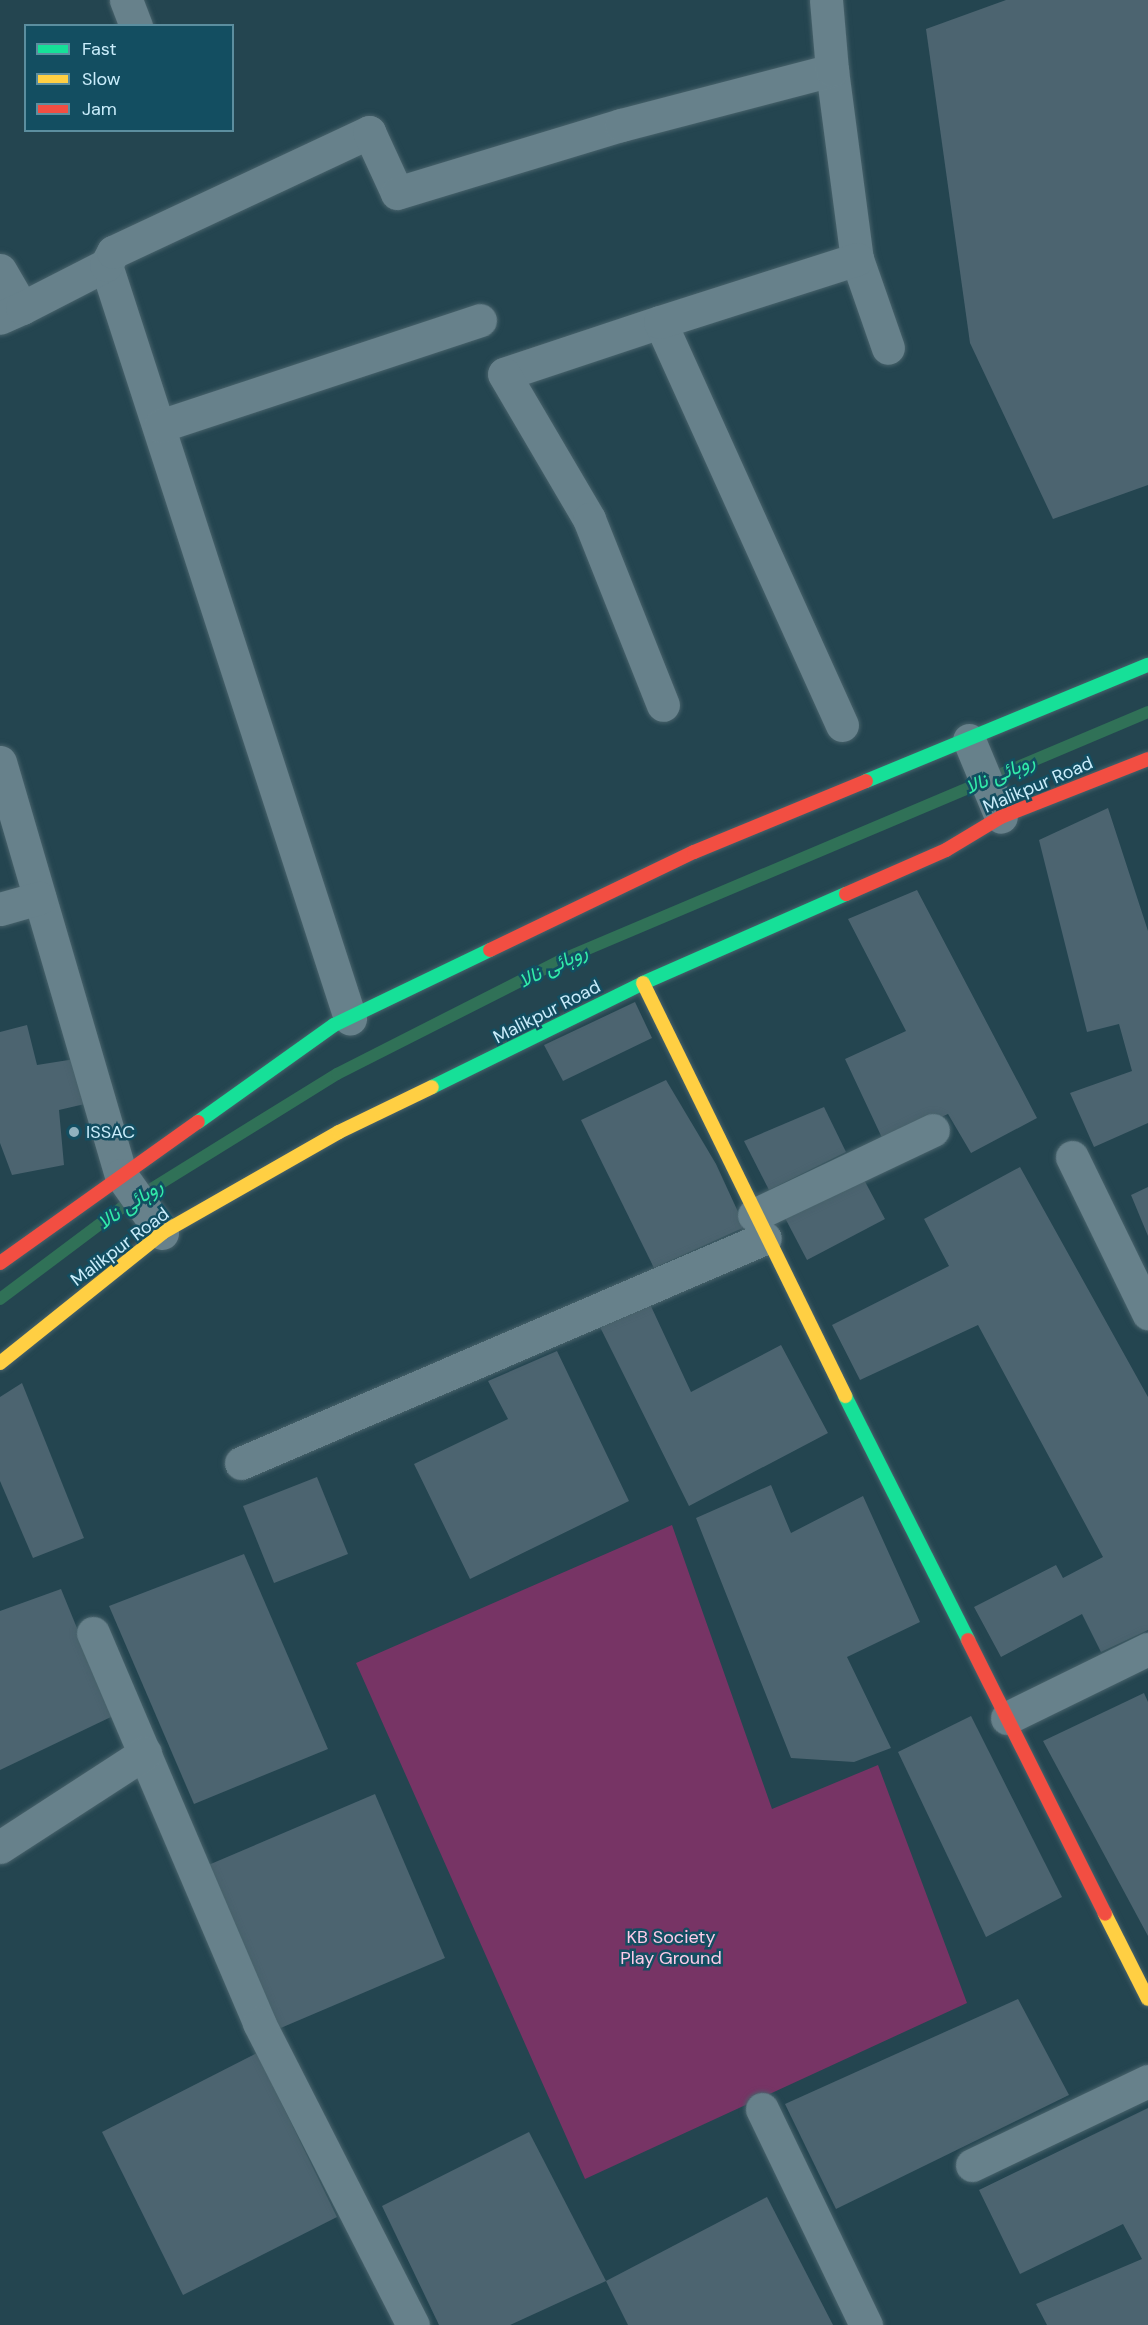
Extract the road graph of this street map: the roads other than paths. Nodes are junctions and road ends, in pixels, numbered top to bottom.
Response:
1 (126, 0) edge
2 (826, 0) edge
3 (135, 24) edge
4 (832, 70) junction
5 (857, 259) junction
6 (106, 265) junction
7 (0, 270) edge
8 (11, 313) edge
9 (480, 320) dead end
10 (660, 322) junction
11 (888, 348) dead end
12 (159, 426) junction
13 (1148, 665) edge
14 (663, 705) dead end
15 (842, 725) dead end
16 (972, 747) junction
17 (1148, 759) edge
18 (0, 762) edge
19 (997, 807) junction
20 (39, 898) junction
21 (0, 909) edge
22 (643, 983) junction
23 (350, 1017) junction
24 (933, 1130) dead end
25 (1072, 1157) dead end
26 (121, 1175) junction
27 (157, 1226) junction
28 (759, 1226) junction
29 (0, 1263) edge
30 (1148, 1313) edge
31 (0, 1363) edge
32 (241, 1463) dead end
33 (93, 1633) dead end
34 (1148, 1649) edge
35 (1006, 1718) junction
36 (145, 1753) junction
37 (0, 1847) edge
38 (1148, 1999) edge
39 (1148, 2081) edge
40 (762, 2109) dead end
41 (972, 2165) dead end
42 (413, 2325) edge
43 (866, 2325) edge

1 - 3 street
2 - 4 street
4 - 5 street
4 - 6 street
5 - 10 street
5 - 11 street
6 - 8 street
6 - 12 street
7 - 8 street
9 - 12 street
10 - 14 street
10 - 15 street
12 - 23 street
13 - 16 street
16 - 19 street
16 - 23 street
17 - 19 street, Malikpur Road
18 - 20 street
19 - 22 street, Malikpur Road
20 - 21 street
20 - 26 street
22 - 27 street, Malikpur Road
22 - 28 street
23 - 26 street
24 - 28 street
25 - 30 street
26 - 27 street
26 - 29 street
27 - 31 street, Malikpur Road
28 - 32 street
28 - 35 street
33 - 36 street
34 - 35 street
35 - 38 street
36 - 37 street
36 - 42 street
39 - 41 street
40 - 43 street

